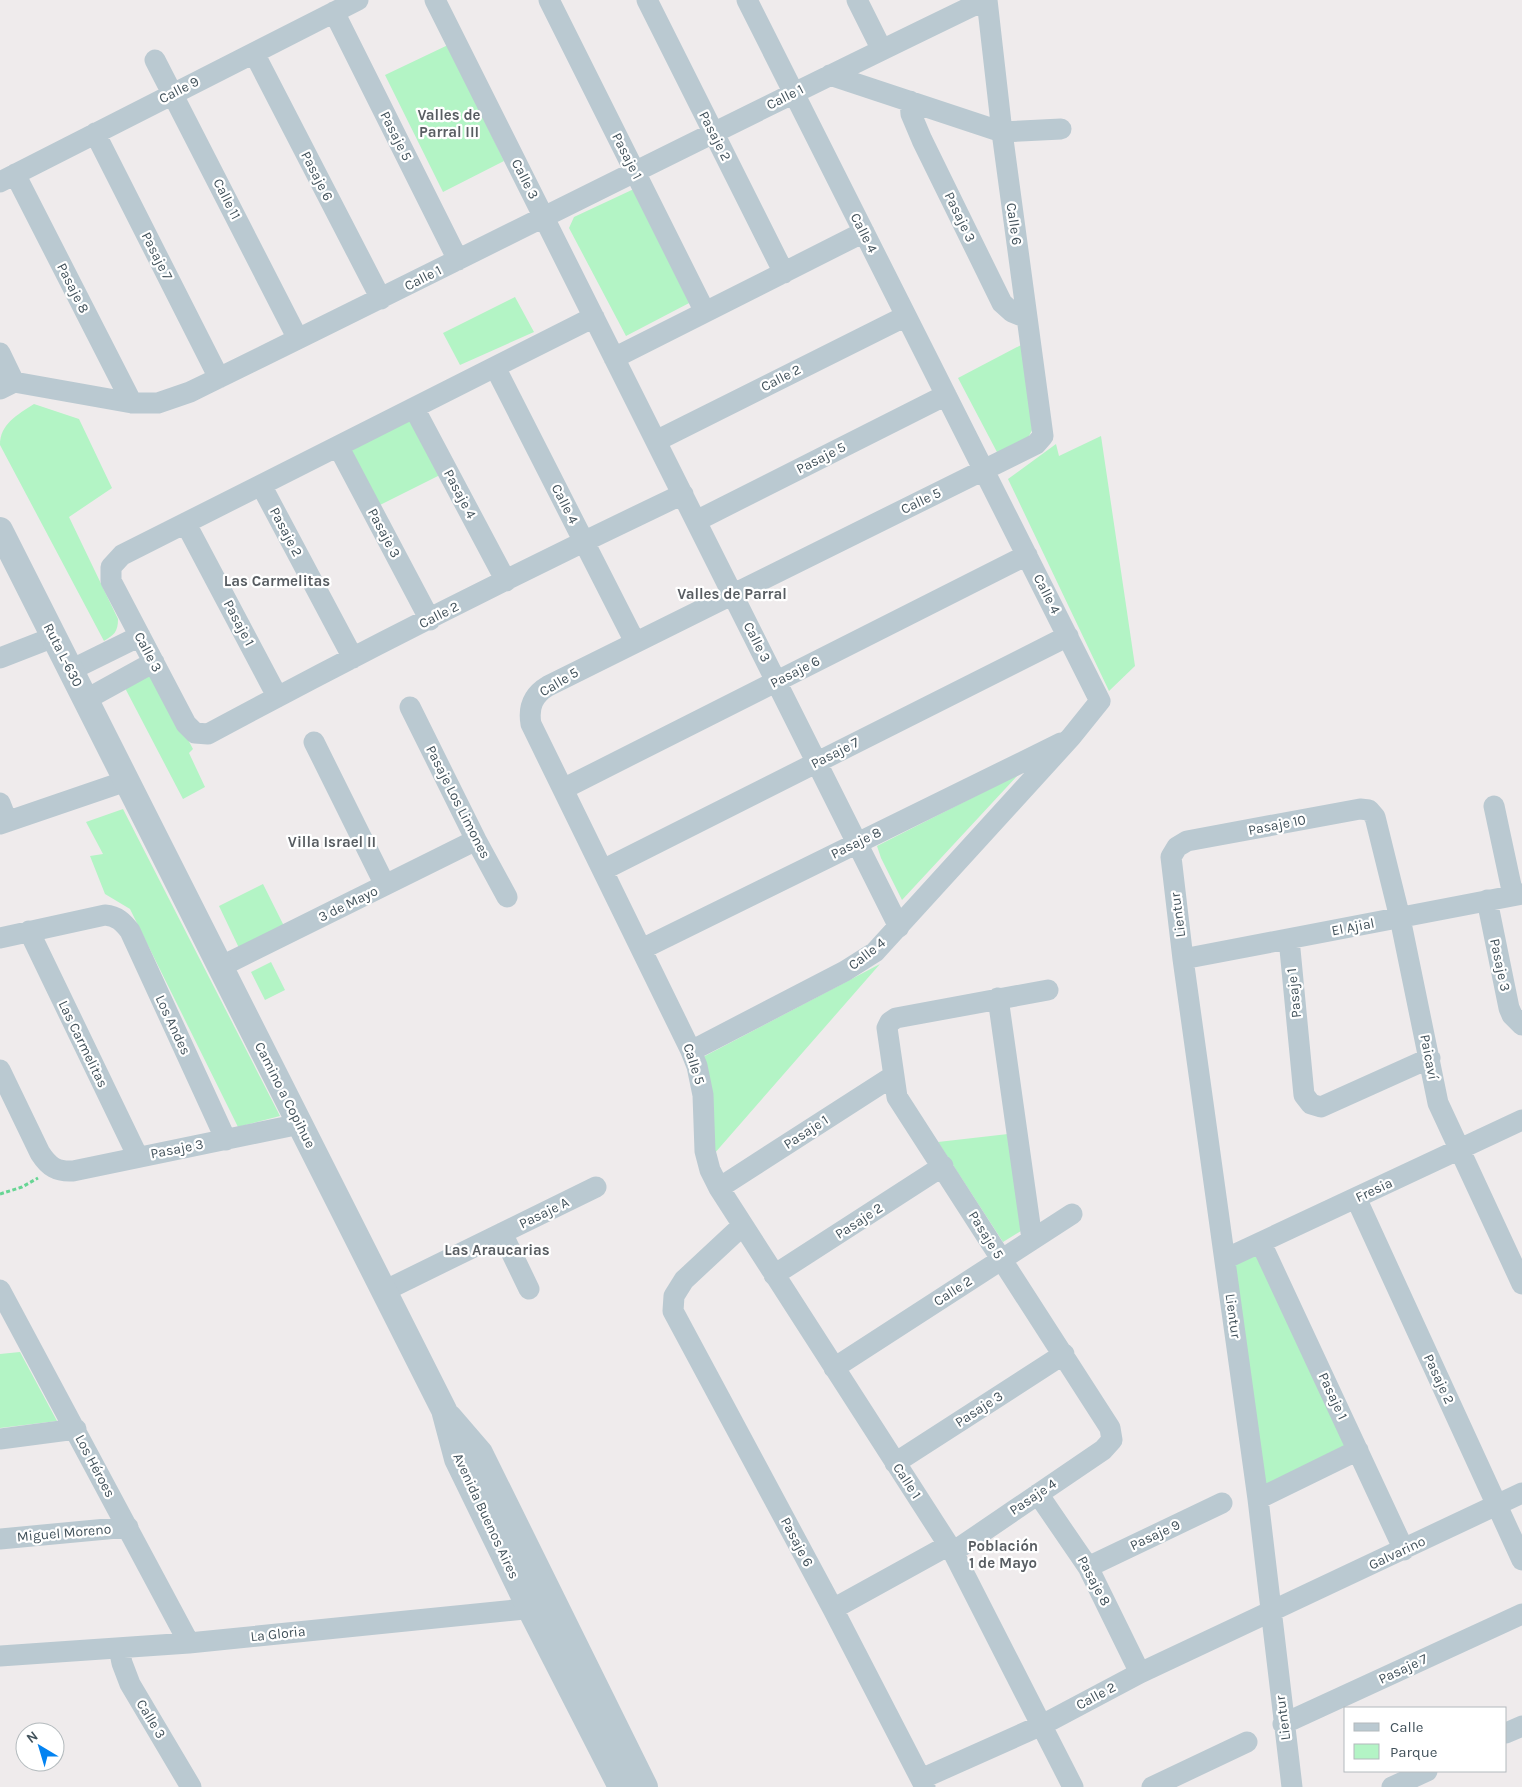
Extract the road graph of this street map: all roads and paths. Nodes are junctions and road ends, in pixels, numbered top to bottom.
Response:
1 (358, 0) edge
2 (435, 0) edge
3 (550, 0) edge
4 (647, 0) edge
5 (747, 0) edge
6 (857, 0) edge
7 (986, 0) edge
8 (958, 6) edge
9 (334, 12) junction
10 (882, 50) junction
11 (254, 53) junction
12 (155, 60) dead end
13 (830, 75) junction
14 (793, 92) junction
15 (172, 94) junction
16 (910, 102) junction
17 (1061, 129) dead end
18 (1002, 132) junction
19 (95, 133) junction
20 (714, 133) junction
21 (635, 172) junction
22 (7, 178) edge
23 (544, 218) junction
24 (864, 232) junction
25 (458, 260) junction
26 (784, 273) junction
27 (380, 299) junction
28 (705, 312) junction
29 (906, 316) junction
30 (594, 317) junction
31 (1027, 318) junction
32 (298, 339) junction
33 (0, 353) edge
34 (614, 358) junction
35 (494, 367) junction
36 (219, 378) junction
37 (7, 386) edge
38 (946, 395) junction
39 (132, 403) junction
40 (414, 408) junction
41 (656, 441) junction
42 (1036, 444) joint
43 (338, 446) junction
44 (984, 470) junction
45 (261, 485) junction
46 (682, 494) junction
47 (696, 521) junction
48 (186, 524) junction
49 (0, 530) edge
50 (584, 541) junction
51 (1027, 555) junction
52 (506, 581) junction
53 (732, 594) junction
54 (430, 620) junction
55 (140, 636) junction
56 (1068, 636) junction
57 (54, 637) junction
58 (635, 642) junction
59 (0, 658) edge
60 (353, 658) junction
61 (154, 662) junction
62 (70, 670) junction
63 (776, 682) junction
64 (277, 696) junction
65 (85, 700) junction
66 (410, 707) dead end
67 (195, 733) joint
68 (1071, 737) junction
69 (314, 742) dead end
70 (817, 762) junction
71 (126, 780) junction
72 (563, 789) junction
73 (1494, 806) dead end
74 (2, 816) edge
75 (1375, 817) joint
76 (476, 840) junction
77 (857, 843) junction
78 (1177, 847) joint
79 (603, 870) junction
80 (385, 885) junction
81 (1518, 895) edge
82 (507, 897) dead end
83 (1487, 900) junction
84 (1400, 918) junction
85 (899, 927) junction
86 (29, 931) junction
87 (0, 938) edge
88 (1289, 939) junction
89 (642, 949) junction
90 (1183, 959) junction
91 (220, 967) junction
92 (1048, 990) dead end
93 (998, 998) junction
94 (1522, 1025) edge
95 (691, 1051) junction
96 (1430, 1058) junction
97 (0, 1070) edge
98 (892, 1076) junction
99 (1522, 1120) edge
100 (300, 1124) junction
101 (226, 1140) junction
102 (1459, 1150) junction
103 (138, 1157) junction
104 (943, 1166) junction
105 (54, 1169) junction
106 (596, 1187) dead end
107 (719, 1188) junction
108 (0, 1194) edge
109 (1356, 1198) junction
110 (1072, 1214) dead end
111 (742, 1226) junction
112 (502, 1234) junction
113 (1032, 1239) junction
114 (1261, 1243) junction
115 (1001, 1259) junction
116 (1225, 1260) junction
117 (774, 1275) junction
118 (1522, 1284) edge
119 (529, 1289) dead end
120 (384, 1291) junction
121 (1, 1294) edge
122 (1064, 1354) junction
123 (834, 1368) junction
124 (444, 1410) junction
125 (76, 1429) junction
126 (0, 1439) edge
127 (1112, 1440) joint
128 (1358, 1450) junction
129 (895, 1463) junction
130 (1522, 1493) edge
131 (1038, 1494) junction
132 (1258, 1499) junction
133 (1222, 1503) dead end
134 (1497, 1505) junction
135 (128, 1527) junction
136 (0, 1539) edge
137 (951, 1549) junction
138 (1404, 1550) junction
139 (1522, 1560) edge
140 (1088, 1567) junction
141 (556, 1606) junction
142 (530, 1608) junction
143 (833, 1609) junction
144 (1270, 1612) junction
145 (1522, 1614) edge
146 (189, 1643) junction
147 (119, 1648) junction
148 (0, 1656) edge
149 (1140, 1673) junction
150 (1284, 1724) junction
151 (1042, 1725) junction
152 (1522, 1726) edge
153 (1507, 1733) edge
154 (1247, 1742) dead end
155 (1425, 1772) edge
156 (923, 1783) edge
157 (191, 1787) edge
158 (621, 1787) edge
159 (645, 1787) edge
160 (1074, 1787) edge
161 (1152, 1787) edge
162 (1292, 1787) edge
163 (1392, 1787) edge

1 - 9 street, Calle 9
2 - 23 street, Calle 3
3 - 21 street, Pasaje 1
4 - 20 street, Pasaje 2
5 - 14 street, Calle 4
6 - 10 street
7 - 8 street, Calle 1
7 - 18 street, Calle 6
8 - 10 street, Calle 1
9 - 11 street, Calle 9
9 - 25 street, Pasaje 5
10 - 13 street, Calle 1
11 - 15 street, Calle 9
11 - 27 street, Pasaje 6
12 - 15 street, Calle 11
13 - 14 street, Calle 1
13 - 16 street
14 - 20 street, Calle 1
14 - 24 street, Calle 4
15 - 19 street, Calle 9
15 - 32 street, Calle 11
16 - 18 street
16 - 31 street, Pasaje 3
17 - 18 street
18 - 31 street, Calle 6
19 - 22 street, Calle 9
19 - 36 street, Pasaje 7
20 - 21 street, Calle 1
20 - 26 street, Pasaje 2
21 - 23 street, Calle 1
21 - 28 street, Pasaje 1
22 - 39 street, Pasaje 8
23 - 25 street, Calle 1
23 - 30 street, Calle 3
24 - 26 street
24 - 29 street, Calle 4
25 - 27 street, Calle 1
26 - 28 street
27 - 32 street, Calle 1
28 - 34 street
29 - 38 street, Calle 4
29 - 41 street, Calle 2
30 - 34 street, Calle 3
30 - 35 street
31 - 42 street, Calle 6
32 - 36 street, Calle 1
33 - 37 street
34 - 41 street, Calle 3
35 - 40 street
35 - 50 street, Calle 4
36 - 39 street, Calle 1
37 - 39 street, Calle 1
38 - 44 street, Calle 4
38 - 47 street, Pasaje 5
40 - 43 street
40 - 52 street, Pasaje 4
41 - 46 street, Calle 3
42 - 44 street, Calle 5
43 - 45 street
43 - 54 street, Pasaje 3
44 - 51 street, Calle 4
44 - 53 street, Calle 5
45 - 48 street
45 - 60 street, Pasaje 2
46 - 47 street, Calle 3
46 - 50 street, Calle 2
47 - 53 street, Calle 3
48 - 55 street, Calle 3
48 - 64 street, Pasaje 1
49 - 57 street, Ruta L-630
50 - 52 street, Calle 2
50 - 58 street, Calle 4
51 - 56 street, Calle 4
51 - 63 street, Pasaje 6
52 - 54 street, Calle 2
53 - 58 street, Calle 5
53 - 63 street, Calle 3
54 - 60 street, Calle 2
55 - 61 street, Calle 3
55 - 62 street
56 - 68 street, Calle 4
56 - 70 street, Pasaje 7
57 - 59 street
57 - 62 street, Ruta L-630
58 - 72 street, Calle 5
60 - 64 street, Calle 2
61 - 65 street
61 - 67 street, Calle 3
62 - 65 street, Ruta L-630
63 - 70 street, Calle 3
63 - 72 street, Pasaje 6
64 - 67 street, Calle 2
65 - 71 street, Ruta L-630
66 - 76 street, Pasaje Los Limones
68 - 77 street, Pasaje 8
68 - 85 street, Calle 4
69 - 80 street
70 - 77 street, Calle 3
70 - 79 street, Pasaje 7
71 - 74 street
71 - 91 street, Camino a Copihue
72 - 79 street, Calle 5
73 - 81 street
75 - 78 street, Pasaje 10
75 - 84 street, Paicaví
76 - 80 street, 3 de Mayo
76 - 82 street, Pasaje Los Limones
77 - 85 street, Calle 3
77 - 89 street, Pasaje 8
78 - 90 street, Lientur
79 - 89 street, Calle 5
80 - 91 street, 3 de Mayo
81 - 83 street, El Ajial
83 - 84 street, El Ajial
83 - 94 street, Pasaje 3
84 - 88 street, El Ajial
84 - 96 street, Paicaví
85 - 95 street, Calle 4
86 - 87 street
86 - 101 street, Los Andes
86 - 103 street, Las Carmelitas
88 - 90 street, El Ajial
88 - 96 street, Pasaje 1
89 - 95 street, Calle 5
90 - 116 street, Lientur
91 - 100 street, Camino a Copihue
92 - 93 street
93 - 98 street, Pasaje 5
93 - 113 street
95 - 107 street, Calle 5
96 - 102 street, Paicaví
97 - 105 street
98 - 104 street, Pasaje 5
98 - 107 street, Pasaje 1
99 - 102 street, Fresia
100 - 101 street, Pasaje 3
100 - 120 street, Camino a Copihue
101 - 103 street, Pasaje 3
102 - 109 street, Fresia
102 - 118 street, Paicaví
103 - 105 street, Pasaje 3
104 - 115 street, Pasaje 5
104 - 117 street, Pasaje 2
105 - 108 path
106 - 112 street, Pasaje A
107 - 111 street, Calle 1
109 - 114 street, Fresia
109 - 134 street, Pasaje 2
110 - 113 street, Calle 2
111 - 117 street, Calle 1
111 - 143 street, Pasaje 6
112 - 119 street
112 - 120 street, Pasaje A
113 - 115 street, Calle 2
114 - 116 street, Fresia
114 - 128 street, Pasaje 1
115 - 122 street, Pasaje 5
115 - 123 street, Calle 2
116 - 132 street, Lientur
117 - 123 street, Calle 1
120 - 124 street, Camino a Copihue
121 - 125 street, Los Héroes
122 - 127 street, Pasaje 5
122 - 129 street, Pasaje 3
123 - 129 street, Calle 1
124 - 141 street, Avenida Buenos Aires
124 - 142 street, Avenida Buenos Aires
125 - 126 street
125 - 135 street, Los Héroes
127 - 131 street, Pasaje 4
128 - 132 street
128 - 138 street, Pasaje 1
129 - 137 street, Calle 1
130 - 134 street, Galvarino
131 - 137 street, Pasaje 4
131 - 140 street, Pasaje 8
132 - 144 street, Lientur
133 - 140 street, Pasaje 9
134 - 138 street, Galvarino
134 - 139 street, Pasaje 2
135 - 136 street, Miguel Moreno
135 - 146 street, Los Héroes
137 - 143 street, Pasaje 4
137 - 151 street, Calle 1
138 - 144 street, Galvarino
140 - 149 street, Pasaje 8
141 - 142 street, La Gloria
141 - 159 street, Avenida Buenos Aires
142 - 146 street, La Gloria
142 - 158 street, Avenida Buenos Aires
143 - 156 street, Pasaje 6
144 - 149 street, Calle 2
144 - 150 street, Lientur
145 - 150 street, Pasaje 7
146 - 147 street, La Gloria
147 - 148 street, La Gloria
147 - 157 street, Calle 3
149 - 151 street, Calle 2
150 - 162 street, Lientur
151 - 156 street, Calle 2
151 - 160 street, Calle 1
152 - 153 street
154 - 161 street
155 - 163 street

